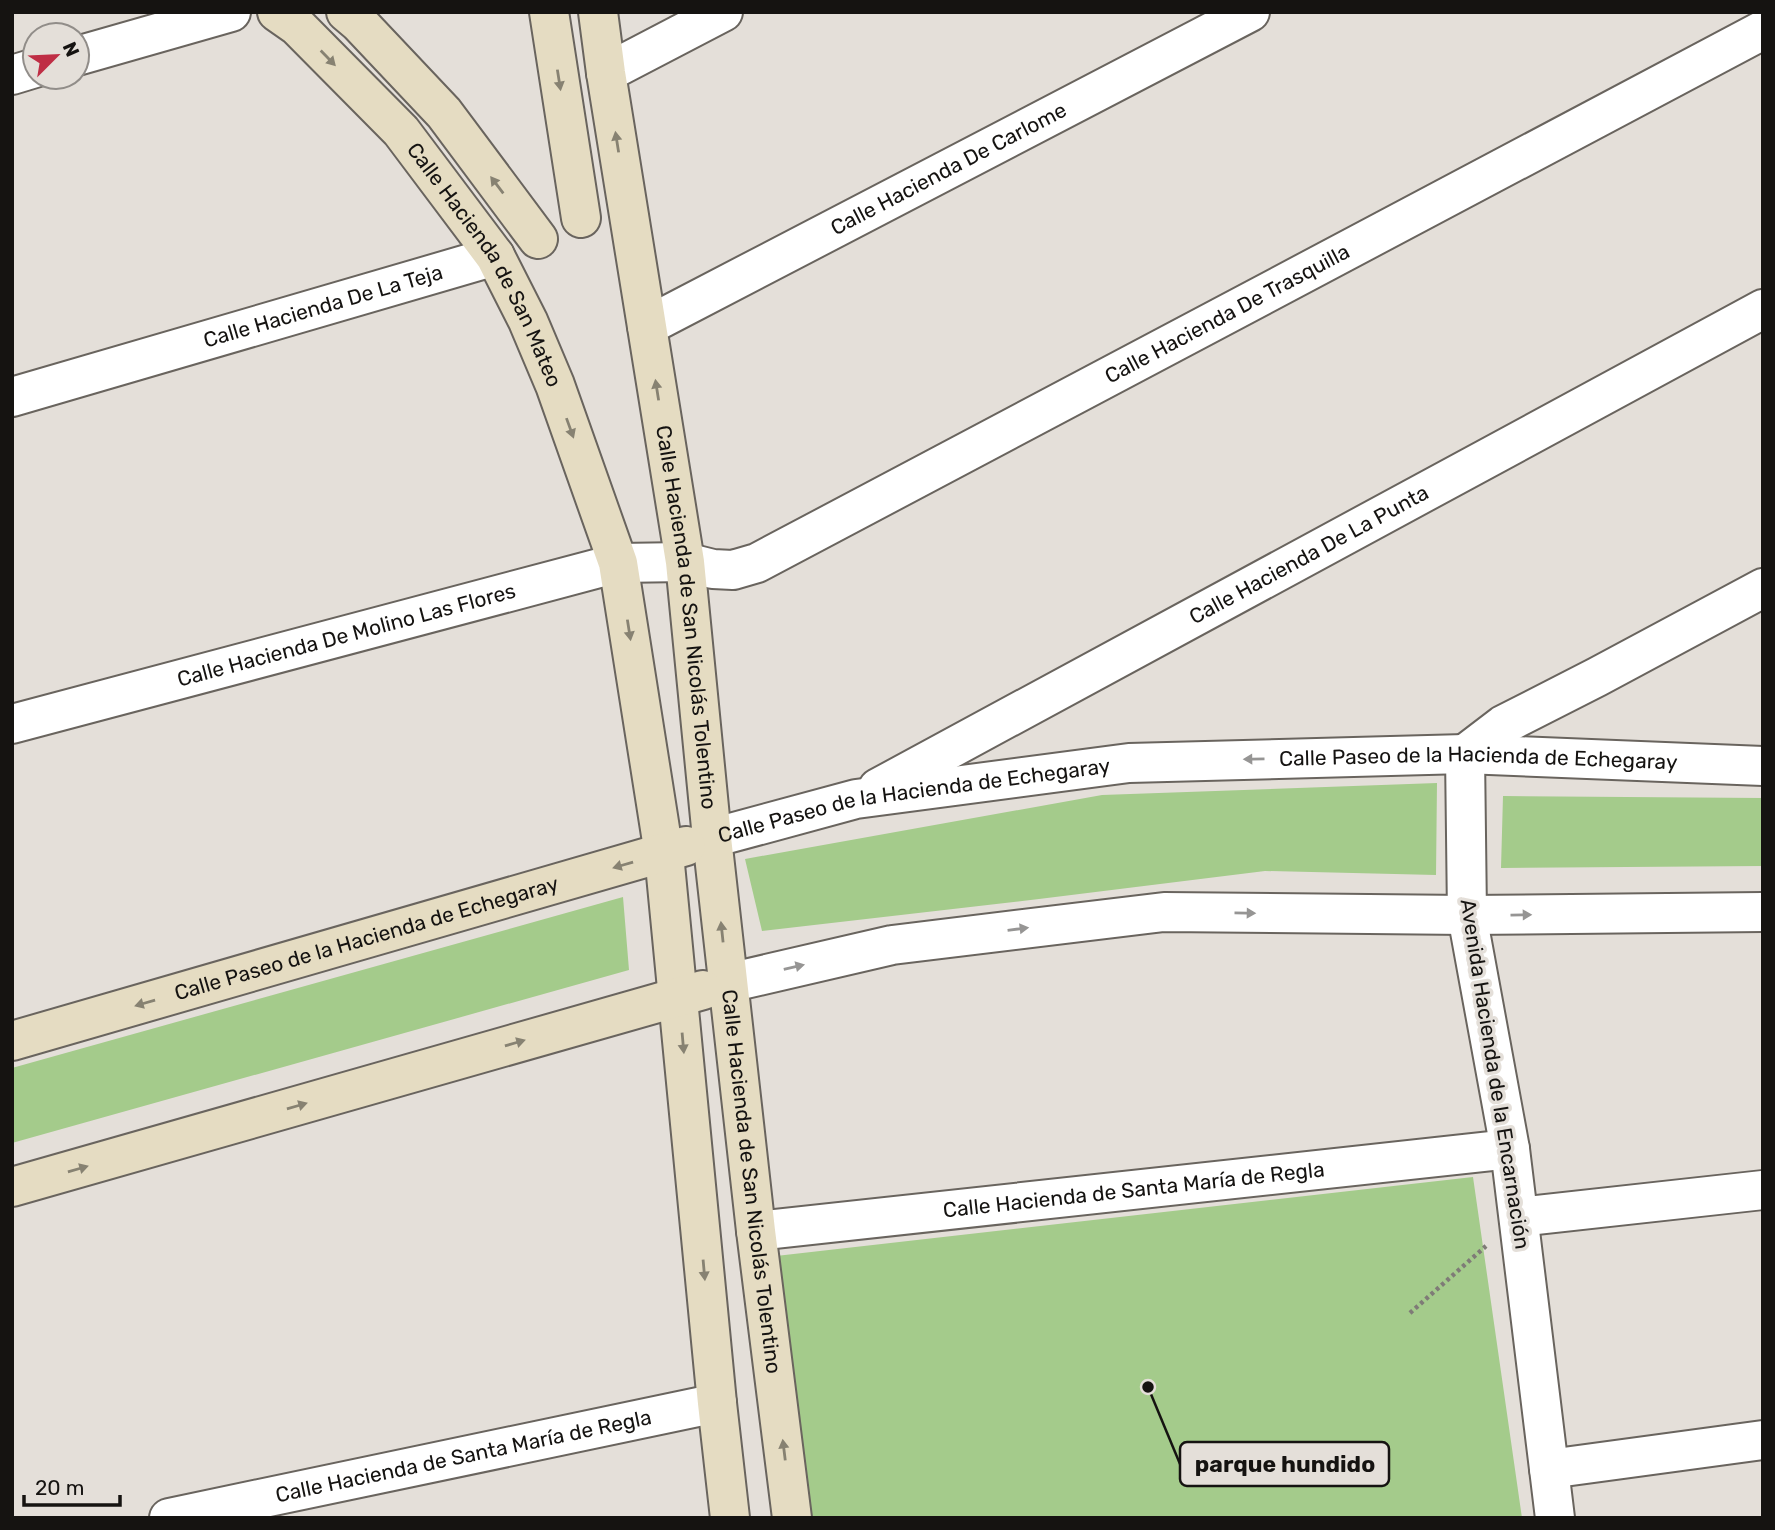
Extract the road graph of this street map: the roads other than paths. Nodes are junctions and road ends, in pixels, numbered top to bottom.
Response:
1 (231, 12) edge
2 (277, 12) edge
3 (346, 12) edge
4 (549, 12) edge
5 (598, 12) edge
6 (723, 12) edge
7 (1250, 12) edge
8 (1763, 30) edge
9 (91, 52) edge
10 (606, 73) junction
11 (626, 197) junction
12 (581, 218) junction
13 (538, 239) junction
14 (495, 256) junction
15 (1763, 309) edge
16 (647, 326) junction
17 (12, 397) edge
18 (685, 562) junction
19 (618, 563) junction
20 (1763, 589) edge
21 (12, 724) edge
22 (1465, 754) junction
23 (1763, 766) edge
24 (856, 799) junction
25 (712, 838) junction
26 (664, 854) junction
27 (1763, 912) edge
28 (1467, 915) junction
29 (728, 983) junction
30 (678, 997) junction
31 (12, 1041) edge
32 (1510, 1149) junction
33 (12, 1187) edge
34 (1763, 1190) edge
35 (1519, 1217) junction
36 (756, 1231) junction
37 (717, 1403) junction
38 (1763, 1440) edge
39 (1549, 1469) junction
40 (169, 1518) edge
41 (730, 1518) edge
42 (792, 1518) edge
43 (1555, 1518) edge

1 - 9 street
2 -> 14 main road, Calle Hacienda de San Mateo
13 -> 3 main road
4 -> 12 main road
5 - 10 main road, Calle Hacienda de San Nicolás Tolentino
6 - 10 street
7 - 16 street, Calle Hacienda De Carlome
8 - 18 street, Calle Hacienda De Trasquilla
11 -> 10 main road, Calle Hacienda de San Nicolás Tolentino
11 - 12 main road, Calle Hacienda De La Teja
11 - 16 main road, Calle Hacienda de San Nicolás Tolentino
12 - 13 main road, Calle Hacienda De La Teja
13 - 14 main road, Calle Hacienda De La Teja
14 - 17 street, Calle Hacienda De La Teja
14 -> 19 main road, Calle Hacienda de San Mateo
15 - 24 street, Calle Hacienda De La Punta
18 -> 16 main road, Calle Hacienda de San Nicolás Tolentino
18 - 19 street, Calle Hacienda De Molino Las Flores
18 - 25 main road, Calle Hacienda de San Nicolás Tolentino
19 - 21 street, Calle Hacienda De Molino Las Flores
19 -> 26 main road
20 - 22 street
22 - 23 street, Calle Paseo de la Hacienda de Echegaray
22 -> 24 street, Calle Paseo de la Hacienda de Echegaray
22 - 28 street, Avenida Hacienda de la Encarnación
24 - 25 street, Calle Paseo de la Hacienda de Echegaray
25 - 26 main road, Calle Paseo de la Hacienda de Echegaray
29 -> 25 main road, Calle Hacienda de San Nicolás Tolentino
26 - 30 main road
26 -> 31 main road, Calle Paseo de la Hacienda de Echegaray
28 -> 27 street
29 -> 28 street
28 - 32 street, Avenida Hacienda de la Encarnación
29 - 30 main road
29 - 36 main road, Calle Hacienda de San Nicolás Tolentino
33 -> 30 main road
30 -> 37 main road
32 - 35 street, Avenida Hacienda de la Encarnación
32 - 36 street, Calle Hacienda de Santa María de Regla
34 - 35 street
35 - 39 street, Avenida Hacienda de la Encarnación
42 -> 36 main road, Calle Hacienda de San Nicolás Tolentino
37 - 40 street, Calle Hacienda de Santa María de Regla
37 - 41 main road
38 - 39 street
39 - 43 street, Avenida Hacienda de la Encarnación

